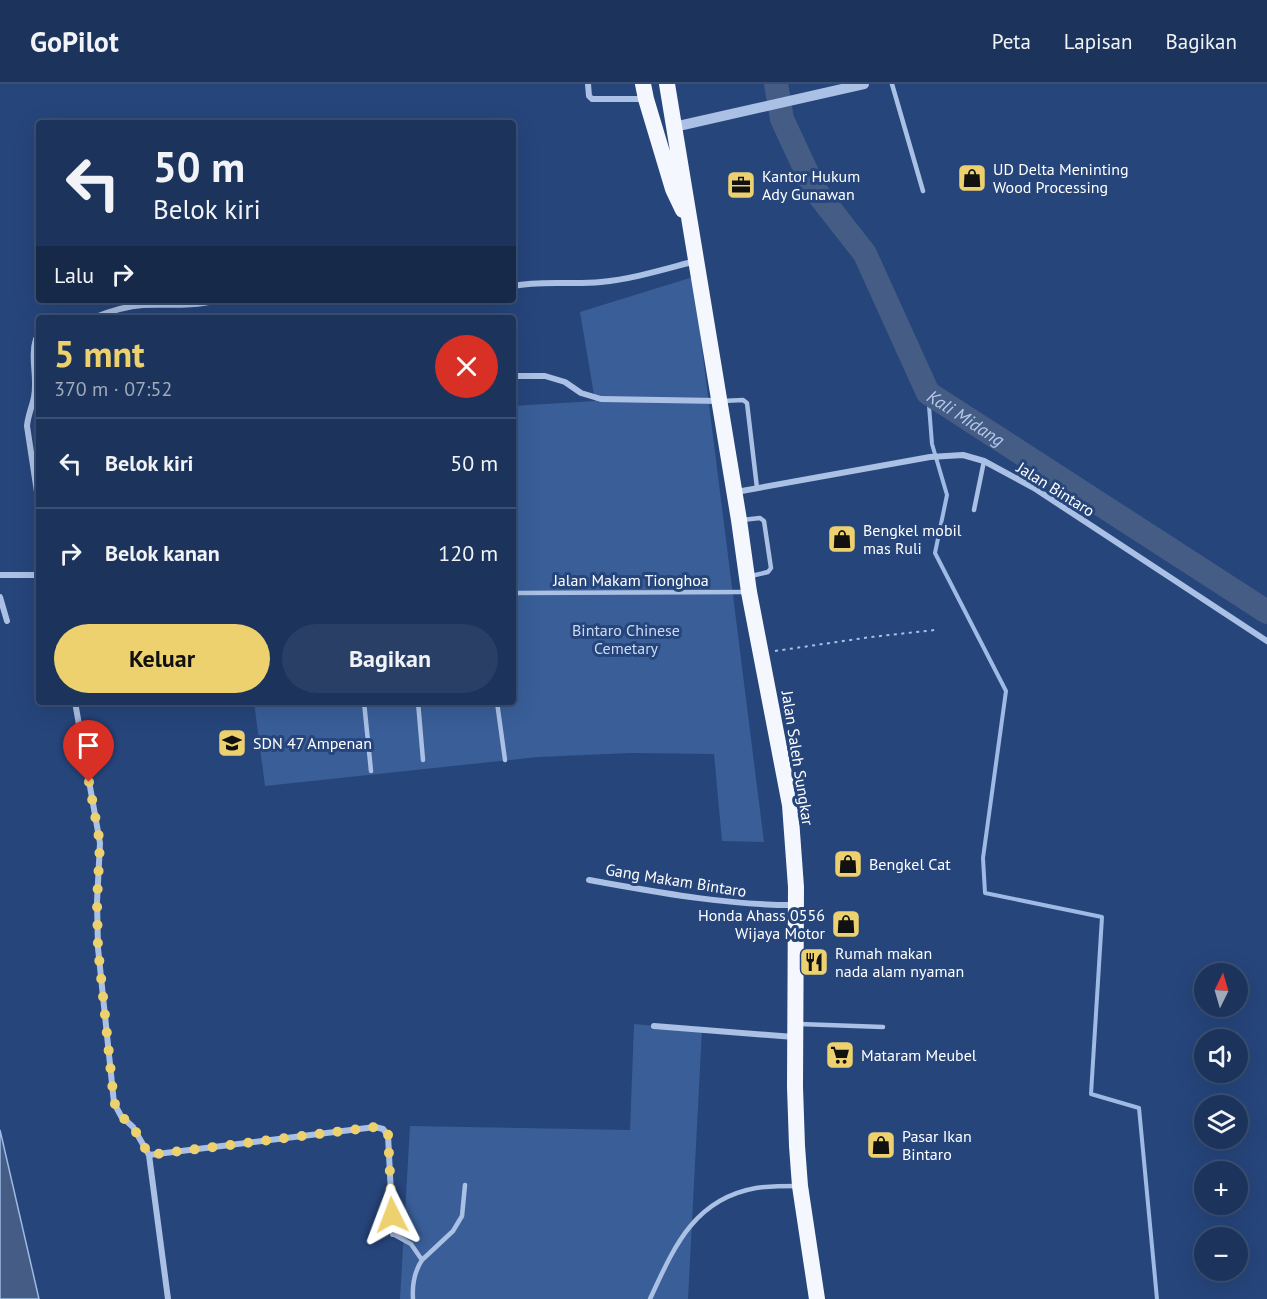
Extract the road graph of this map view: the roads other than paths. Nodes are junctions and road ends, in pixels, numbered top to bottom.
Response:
1 (588, 84) edge
2 (667, 84) edge
3 (864, 84) edge
4 (892, 84) edge
5 (644, 92) edge
6 (674, 127) junction
7 (924, 190) dead end
8 (691, 227) junction
9 (696, 261) junction
10 (516, 286) edge
11 (190, 303) edge
12 (102, 315) edge
13 (36, 339) edge
14 (516, 376) edge
15 (719, 401) junction
16 (984, 461) junction
17 (36, 485) edge
18 (757, 488) junction
19 (733, 492) junction
20 (974, 510) dead end
21 (739, 520) junction
22 (0, 575) edge
23 (36, 575) edge
24 (748, 584) junction
25 (516, 593) edge
26 (0, 597) edge
27 (7, 621) dead end
28 (1267, 641) edge
29 (77, 705) edge
30 (364, 705) edge
31 (418, 705) edge
32 (497, 705) edge
33 (423, 760) dead end
34 (505, 760) dead end
35 (371, 771) dead end
36 (589, 880) dead end
37 (796, 905) junction
38 (654, 1026) dead end
39 (883, 1027) dead end
40 (795, 1031) junction
41 (149, 1155) junction
42 (465, 1185) dead end
43 (800, 1186) junction
44 (393, 1234) joint
45 (422, 1260) junction
46 (168, 1299) edge
47 (413, 1299) edge
48 (650, 1299) edge
49 (817, 1299) edge

1 - 5 street
2 - 6 highway, Jalan Saleh Sungkar
3 - 6 street
4 - 7 lane
5 - 8 highway, Jalan Saleh Sungkar
6 - 8 highway, Jalan Saleh Sungkar
8 - 9 highway, Jalan Saleh Sungkar
9 - 10 street
9 - 15 highway, Jalan Saleh Sungkar
11 - 12 street
13 - 17 street
14 - 15 street
15 - 18 lane
15 - 19 highway, Jalan Saleh Sungkar
16 - 18 street, Jalan Bintaro
16 - 20 lane
16 - 28 street, Jalan Bintaro
18 - 19 street, Jalan Bintaro
19 - 21 highway, Jalan Saleh Sungkar
21 - 24 highway, Jalan Saleh Sungkar
21 - 24 lane
22 - 23 street
24 - 25 lane, Jalan Makam Tionghoa
24 - 37 highway, Jalan Saleh Sungkar
26 - 27 street
29 - 41 street
30 - 35 lane
31 - 33 lane
32 - 34 lane
36 - 37 street, Gang Makam Bintaro
37 - 40 highway, Jalan Saleh Sungkar
38 - 40 street
39 - 40 lane
40 - 43 highway, Jalan Saleh Sungkar
41 - 44 street
41 - 46 street
42 - 45 lane
43 - 48 lane
43 - 49 highway, Jalan Saleh Sungkar
44 - 45 lane
45 - 47 lane

